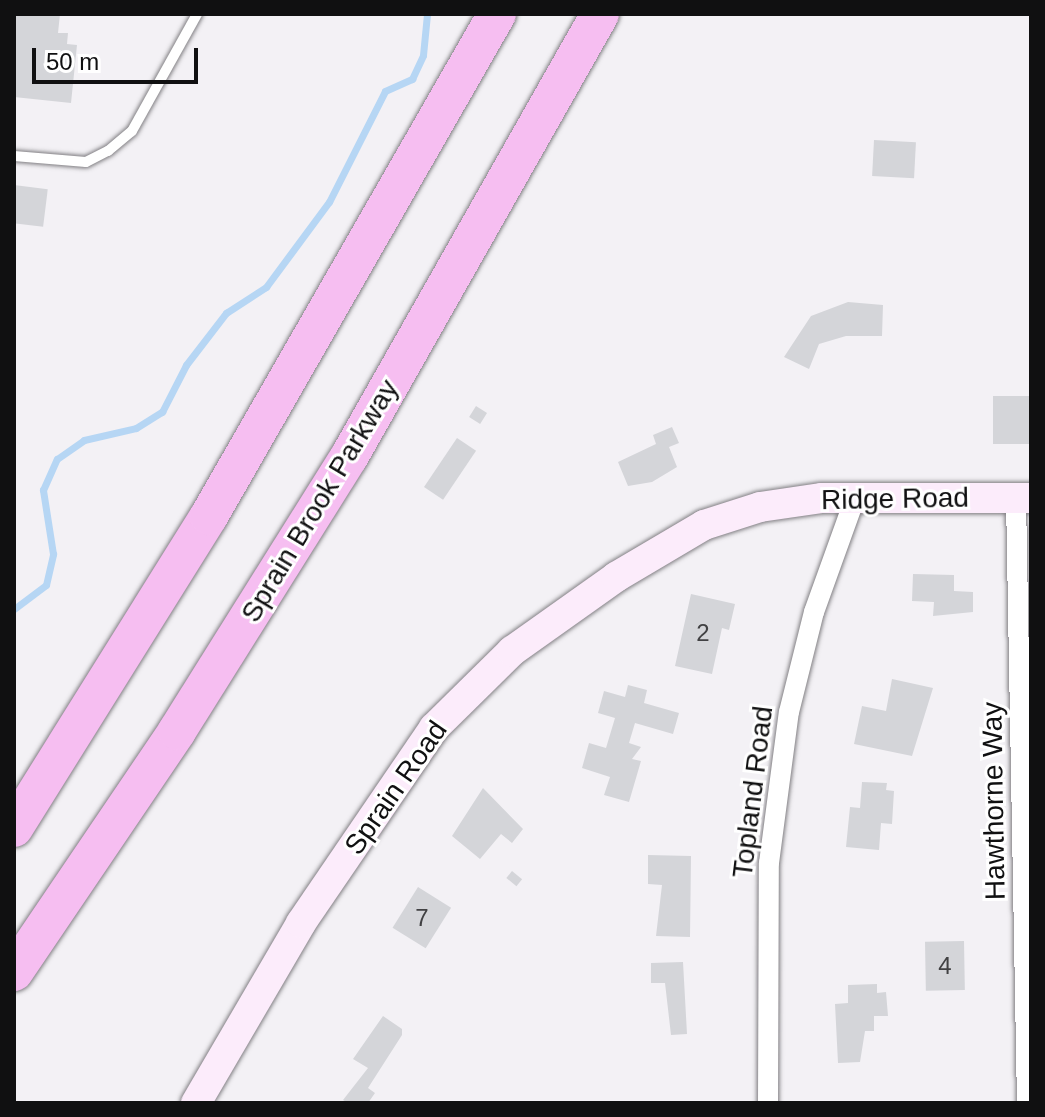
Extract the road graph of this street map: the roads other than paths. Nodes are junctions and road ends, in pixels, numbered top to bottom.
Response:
1 (197, 14) edge
2 (497, 14) edge
3 (600, 14) edge
4 (14, 156) edge
5 (855, 498) junction
6 (1024, 498) edge
7 (760, 507) joint
8 (14, 828) edge
9 (14, 972) edge
10 (196, 1103) edge
11 (768, 1103) edge
12 (1027, 1103) edge

1 - 4 lane
2 - 8 highway
3 - 9 highway, Sprain Brook Parkway
5 - 6 street, Ridge Road
5 - 7 street, Ridge Road
5 - 11 street, Topland Road
6 - 12 street, Hawthorne Way
7 - 10 street, Sprain Road

